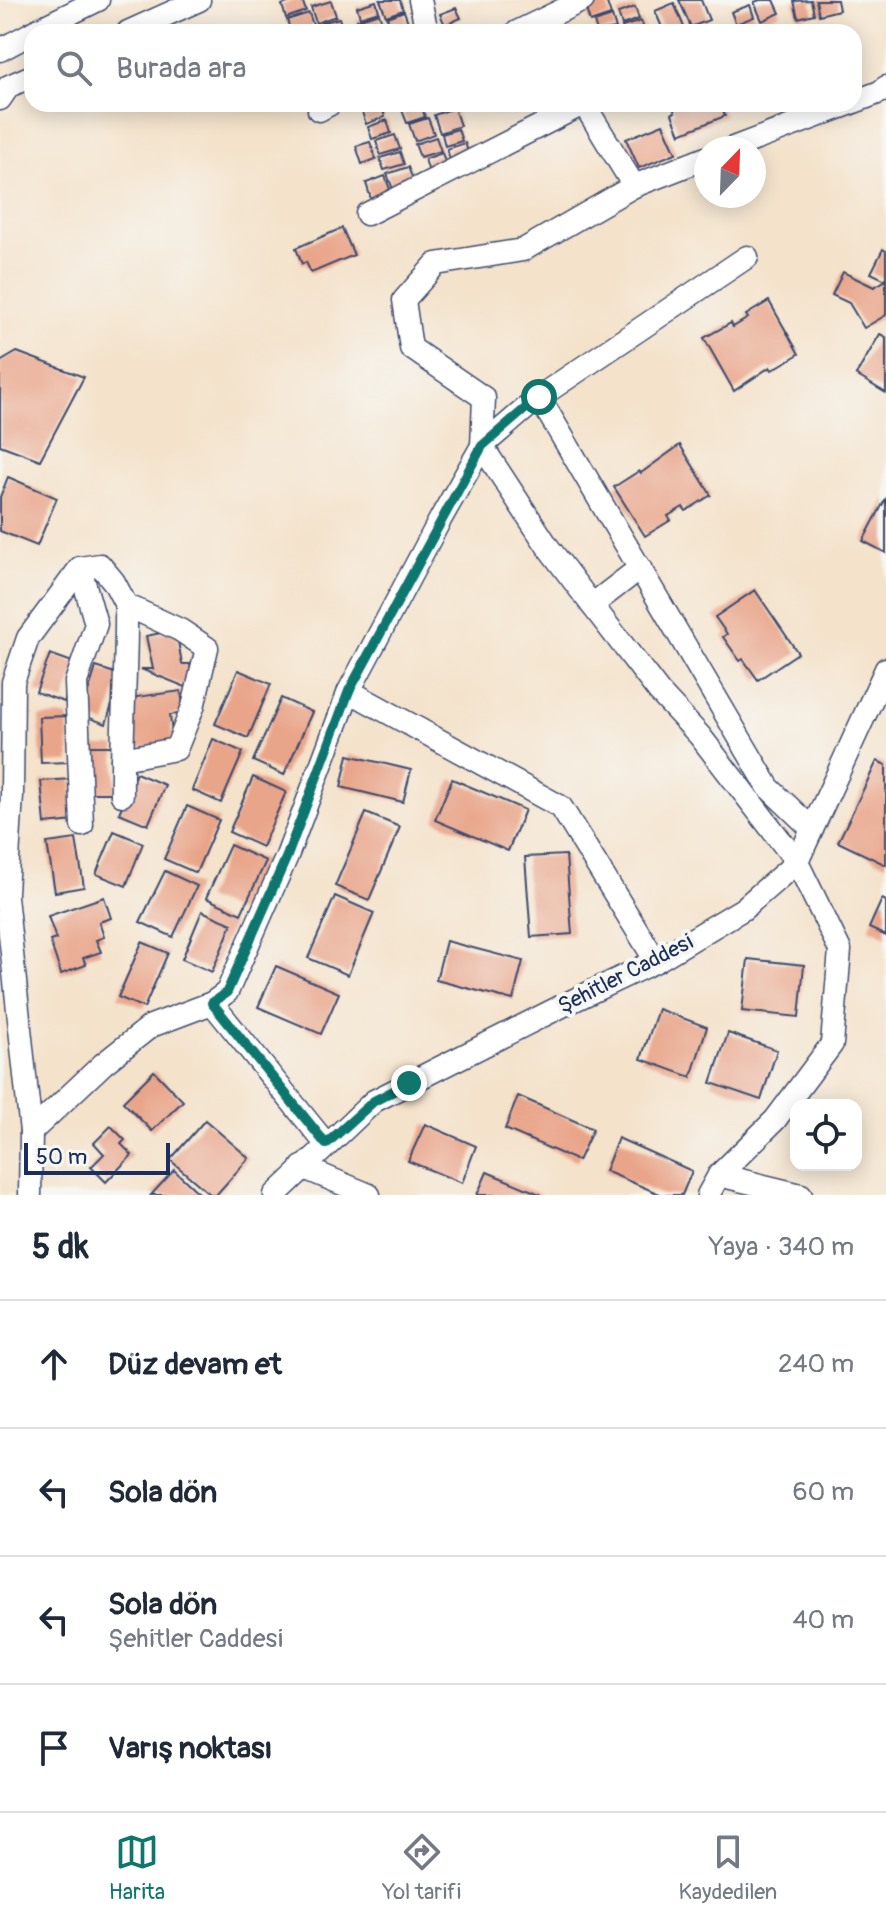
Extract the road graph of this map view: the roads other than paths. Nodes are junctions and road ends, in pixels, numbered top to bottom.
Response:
1 (98, 0) edge
2 (199, 0) edge
3 (420, 0) edge
4 (583, 0) edge
5 (176, 5) edge
6 (48, 24) edge
7 (142, 24) edge
8 (425, 24) edge
9 (534, 24) edge
10 (24, 36) edge
11 (0, 50) edge
12 (24, 79) edge
13 (886, 87) edge
14 (0, 99) edge
15 (862, 99) edge
16 (568, 112) edge
17 (589, 112) edge
18 (827, 112) edge
19 (764, 136) edge
20 (694, 163) edge
21 (634, 186) junction
22 (367, 214) dead end
23 (747, 257) dead end
24 (539, 397) junction
25 (482, 446) junction
26 (80, 568) junction
27 (640, 568) junction
28 (126, 605) junction
29 (592, 605) junction
30 (886, 669) edge
31 (349, 691) junction
32 (122, 759) junction
33 (122, 795) dead end
34 (82, 825) dead end
35 (812, 829) junction
36 (0, 845) edge
37 (797, 862) junction
38 (6, 892) junction
39 (656, 961) junction
40 (212, 1003) junction
41 (31, 1132) junction
42 (326, 1144) junction
43 (302, 1167) junction
44 (719, 1175) junction
45 (30, 1195) edge
46 (275, 1195) edge
47 (369, 1195) edge
48 (708, 1195) edge
49 (801, 1195) edge

1 - 6 street
2 - 5 street
3 - 8 street
4 - 9 street
5 - 7 street
10 - 11 street
12 - 14 street
13 - 15 street
16 - 22 street
17 - 21 street
18 - 19 street
20 - 21 street
21 - 25 street
23 - 24 street
24 - 25 street
24 - 27 street
25 - 29 street
25 - 31 street
26 - 28 street
26 - 34 street
26 - 38 street
27 - 29 street
27 - 35 street
28 - 32 street
28 - 32 street
29 - 37 street
30 - 35 street, Şehitler Caddesi
31 - 39 street
31 - 40 street
32 - 33 street
35 - 37 street, Şehitler Caddesi
36 - 38 street
37 - 39 street, Şehitler Caddesi
37 - 44 street
38 - 41 street
39 - 42 street, Şehitler Caddesi
40 - 41 street
40 - 42 street
41 - 45 street
42 - 43 street, Şehitler Caddesi
43 - 46 street, Şehitler Caddesi
43 - 47 street
44 - 48 street
44 - 49 street

